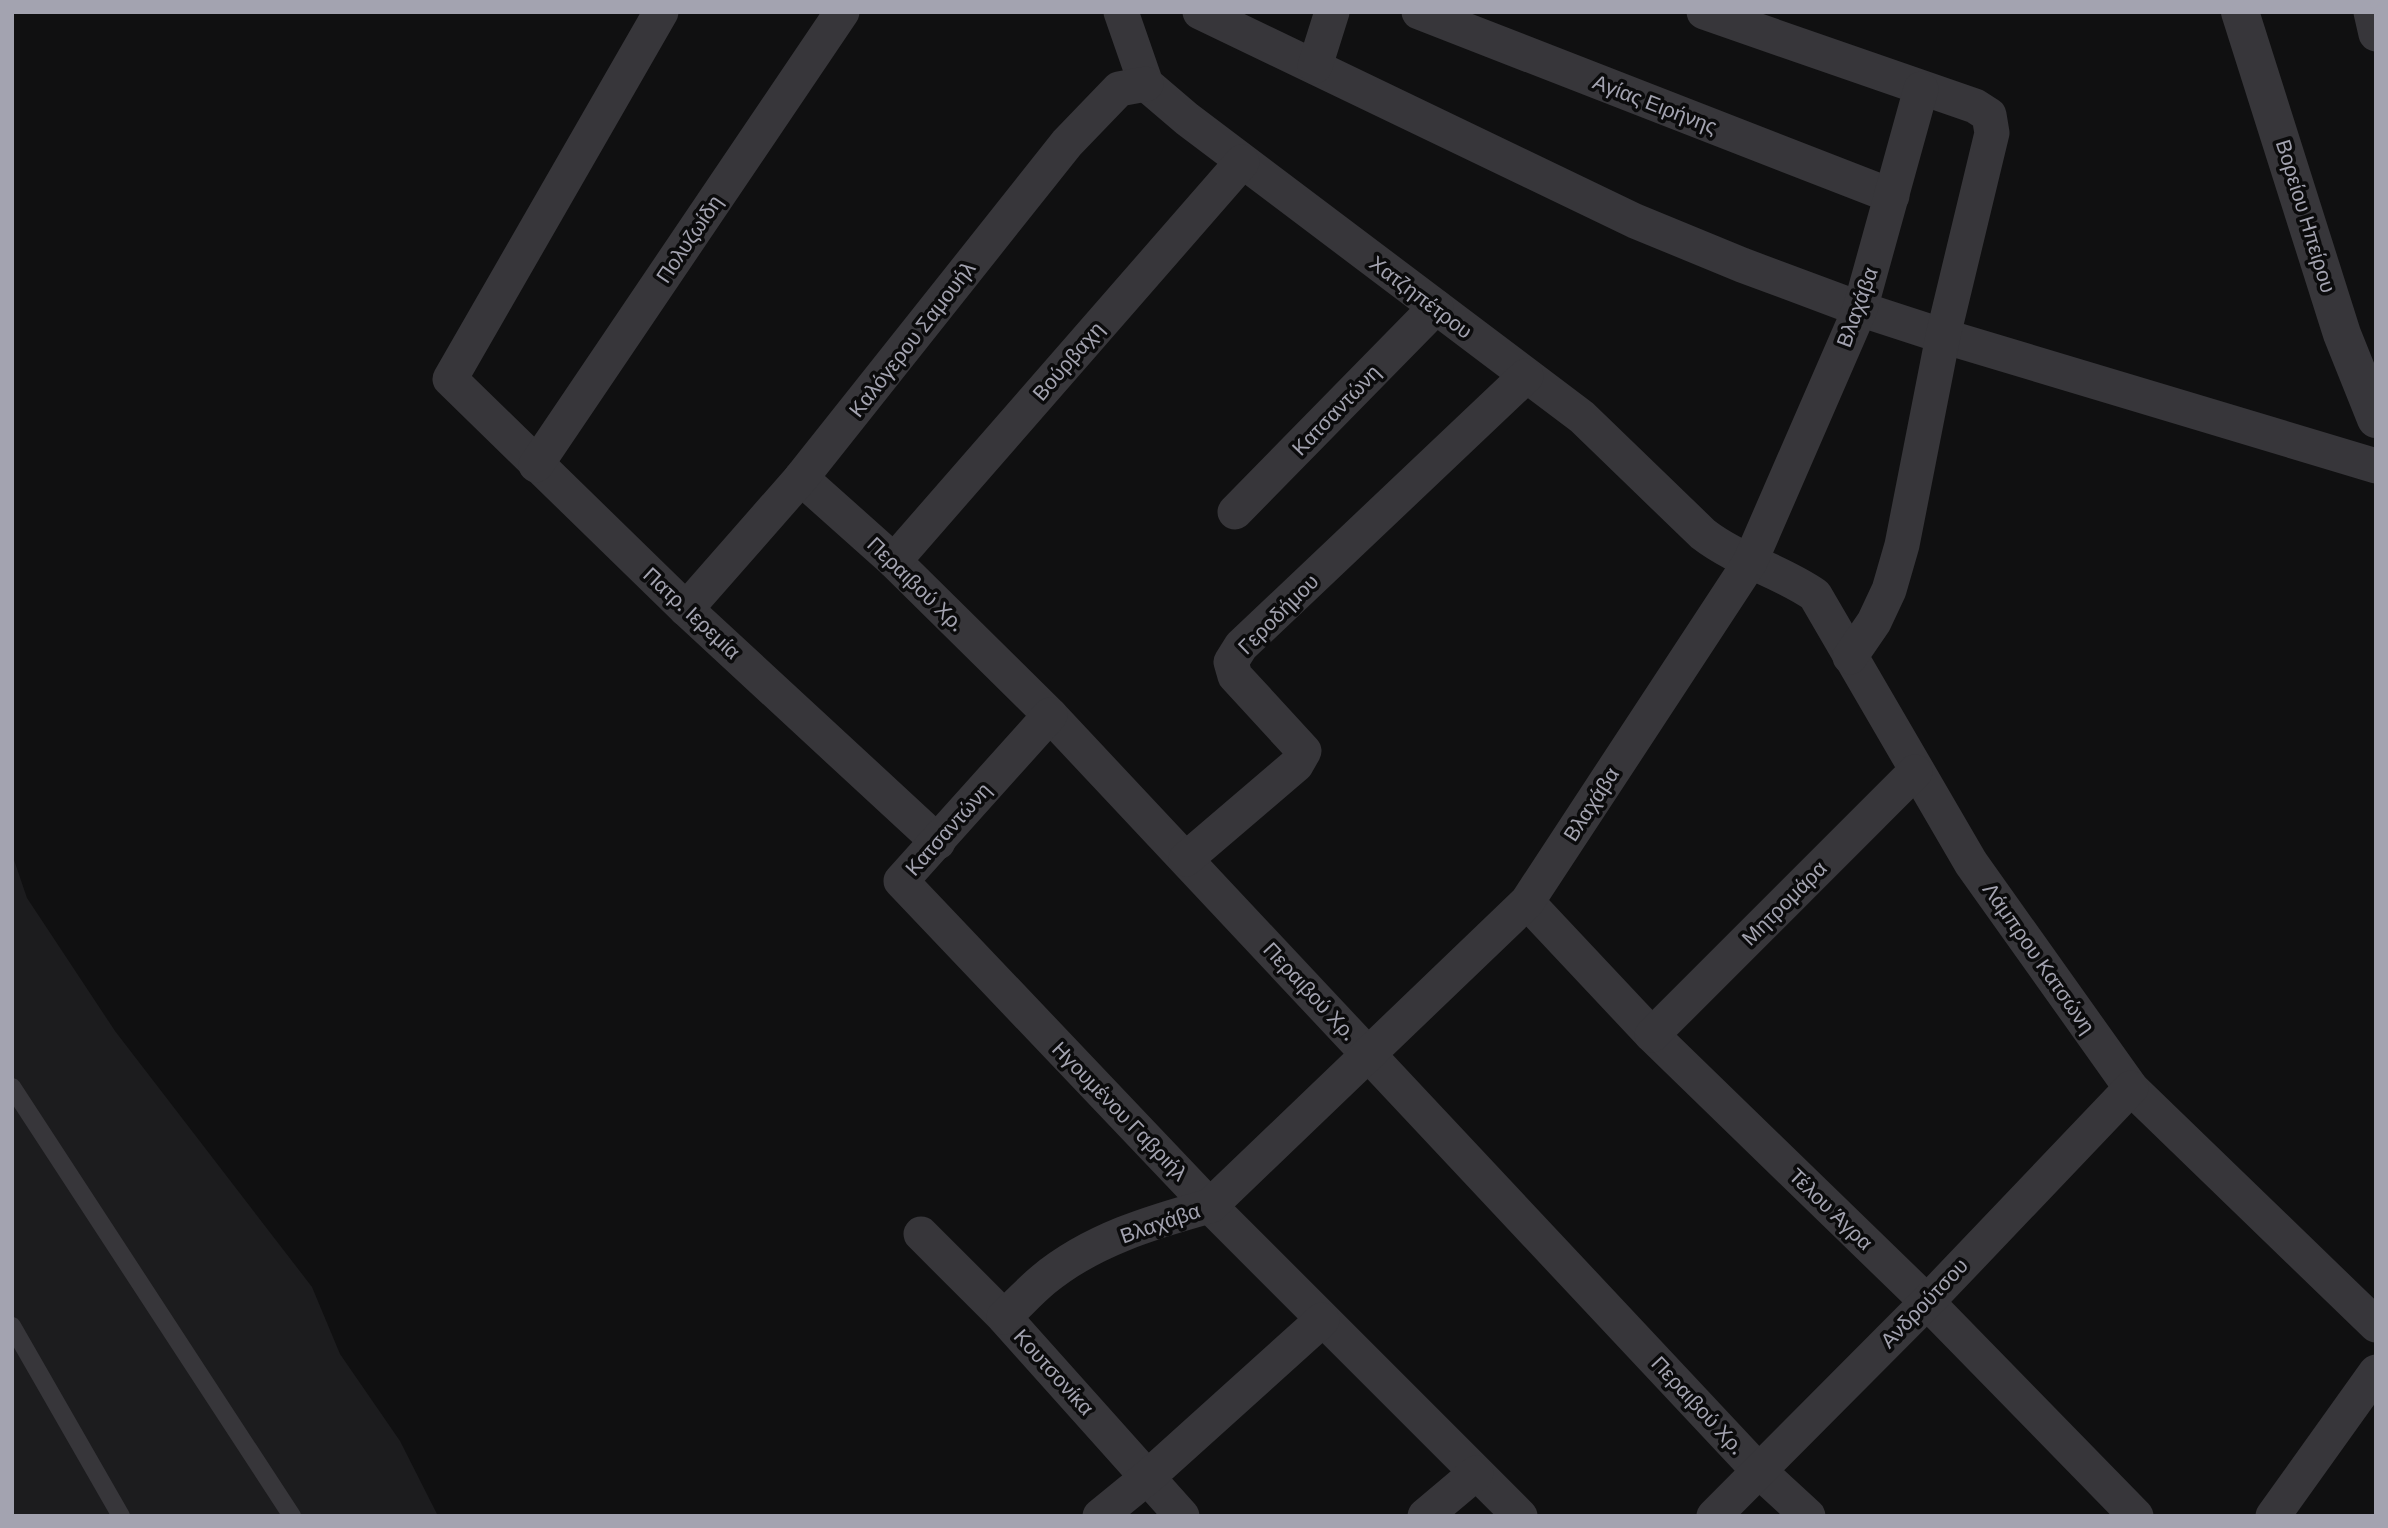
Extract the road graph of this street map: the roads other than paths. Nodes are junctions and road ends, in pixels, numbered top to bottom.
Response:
1 (661, 12) edge
2 (842, 12) edge
3 (1121, 12) edge
4 (1200, 12) edge
5 (1332, 12) edge
6 (1419, 12) edge
7 (1704, 12) edge
8 (2240, 12) edge
9 (2371, 12) edge
10 (2376, 34) edge
11 (1315, 66) junction
12 (1146, 84) junction
13 (1921, 89) junction
14 (1242, 162) junction
15 (1892, 196) junction
16 (1436, 307) junction
17 (1860, 309) junction
18 (1944, 336) junction
19 (1526, 376) junction
20 (2376, 419) edge
21 (536, 465) junction
22 (2376, 466) edge
23 (801, 478) junction
24 (1236, 512) dead end
25 (894, 561) junction
26 (1750, 562) junction
27 (686, 609) junction
28 (1850, 657) junction
29 (1050, 715) junction
30 (1915, 772) junction
31 (938, 842) junction
32 (1186, 859) junction
33 (901, 881) joint
34 (1527, 902) junction
35 (1652, 1035) junction
36 (1370, 1054) junction
37 (12, 1087) edge
38 (2131, 1088) junction
39 (1210, 1206) junction
40 (921, 1234) dead end
41 (1927, 1302) junction
42 (1004, 1317) junction
43 (1322, 1320) junction
44 (2376, 1325) edge
45 (12, 1326) edge
46 (2376, 1371) edge
47 (1758, 1470) junction
48 (1476, 1473) junction
49 (1149, 1476) junction
50 (2280, 1513) edge
51 (121, 1516) edge
52 (292, 1516) edge
53 (1100, 1516) edge
54 (1181, 1516) edge
55 (1424, 1516) edge
56 (1520, 1516) edge
57 (1714, 1516) edge
58 (1808, 1516) edge
59 (2136, 1516) edge

1 - 21 street, Πατρ. Ιερεμία
2 - 21 street, Πολυζωίδη
3 - 12 street
4 - 11 street
5 - 11 street
6 - 15 street, Αγίας Ειρήνης
7 - 13 street
8 - 20 street, Βορείου Ηπείρου
9 - 10 street
11 - 17 street
12 - 14 street, Χατζηπέτρου
12 - 23 street, Καλόγερου Σαμουήλ
13 - 15 street, Βλαχάβα
13 - 18 street
14 - 16 street, Χατζηπέτρου
14 - 25 street, Βούρβαχη
15 - 17 street, Βλαχάβα
16 - 19 street, Χατζηπέτρου
16 - 24 street, Κατσαντώνη
17 - 18 street
17 - 26 street, Βλαχάβα
18 - 22 street
18 - 28 street
19 - 26 street, Χατζηπέτρου
19 - 32 street, Γεροδήμου
21 - 27 street, Πατρ. Ιερεμία
23 - 25 street, Περαιβού Χρ.
23 - 27 street, Καλόγερου Σαμουήλ
25 - 29 street, Περαιβού Χρ.
26 - 28 street, Λάμπρου Κατσώνη
26 - 34 street, Βλαχάβα
27 - 31 street, Πατρ. Ιερεμία
28 - 30 street, Λάμπρου Κατσώνη
29 - 31 street, Κατσαντώνη
29 - 32 street, Περαιβού Χρ.
30 - 35 street, Μητρομάρα
30 - 38 street, Λάμπρου Κατσώνη
31 - 33 street, Κατσαντώνη
32 - 36 street, Περαιβού Χρ.
33 - 39 street, Ηγουμένου Γαβριήλ
34 - 35 street, Τέλου Άγρα
34 - 36 street, Βλαχάβα
35 - 41 street, Τέλου Άγρα
36 - 39 street, Βλαχάβα
36 - 47 street, Περαιβού Χρ.
37 - 52 lane
38 - 41 street, Ανδρούτσου
38 - 44 street, Λάμπρου Κατσώνη
39 - 42 street, Βλαχάβα
39 - 43 street, Ηγουμένου Γαβριήλ
40 - 42 street, Κουτσονίκα
41 - 47 street, Ανδρούτσου
41 - 59 street, Τέλου Άγρα
42 - 49 street, Κουτσονίκα
43 - 48 street, Ηγουμένου Γαβριήλ
43 - 49 street
45 - 51 lane
46 - 50 street
47 - 57 street, Ανδρούτσου
47 - 58 street, Περαιβού Χρ.
48 - 55 street
48 - 56 street, Ηγουμένου Γαβριήλ
49 - 53 street
49 - 54 street, Κουτσονίκα

